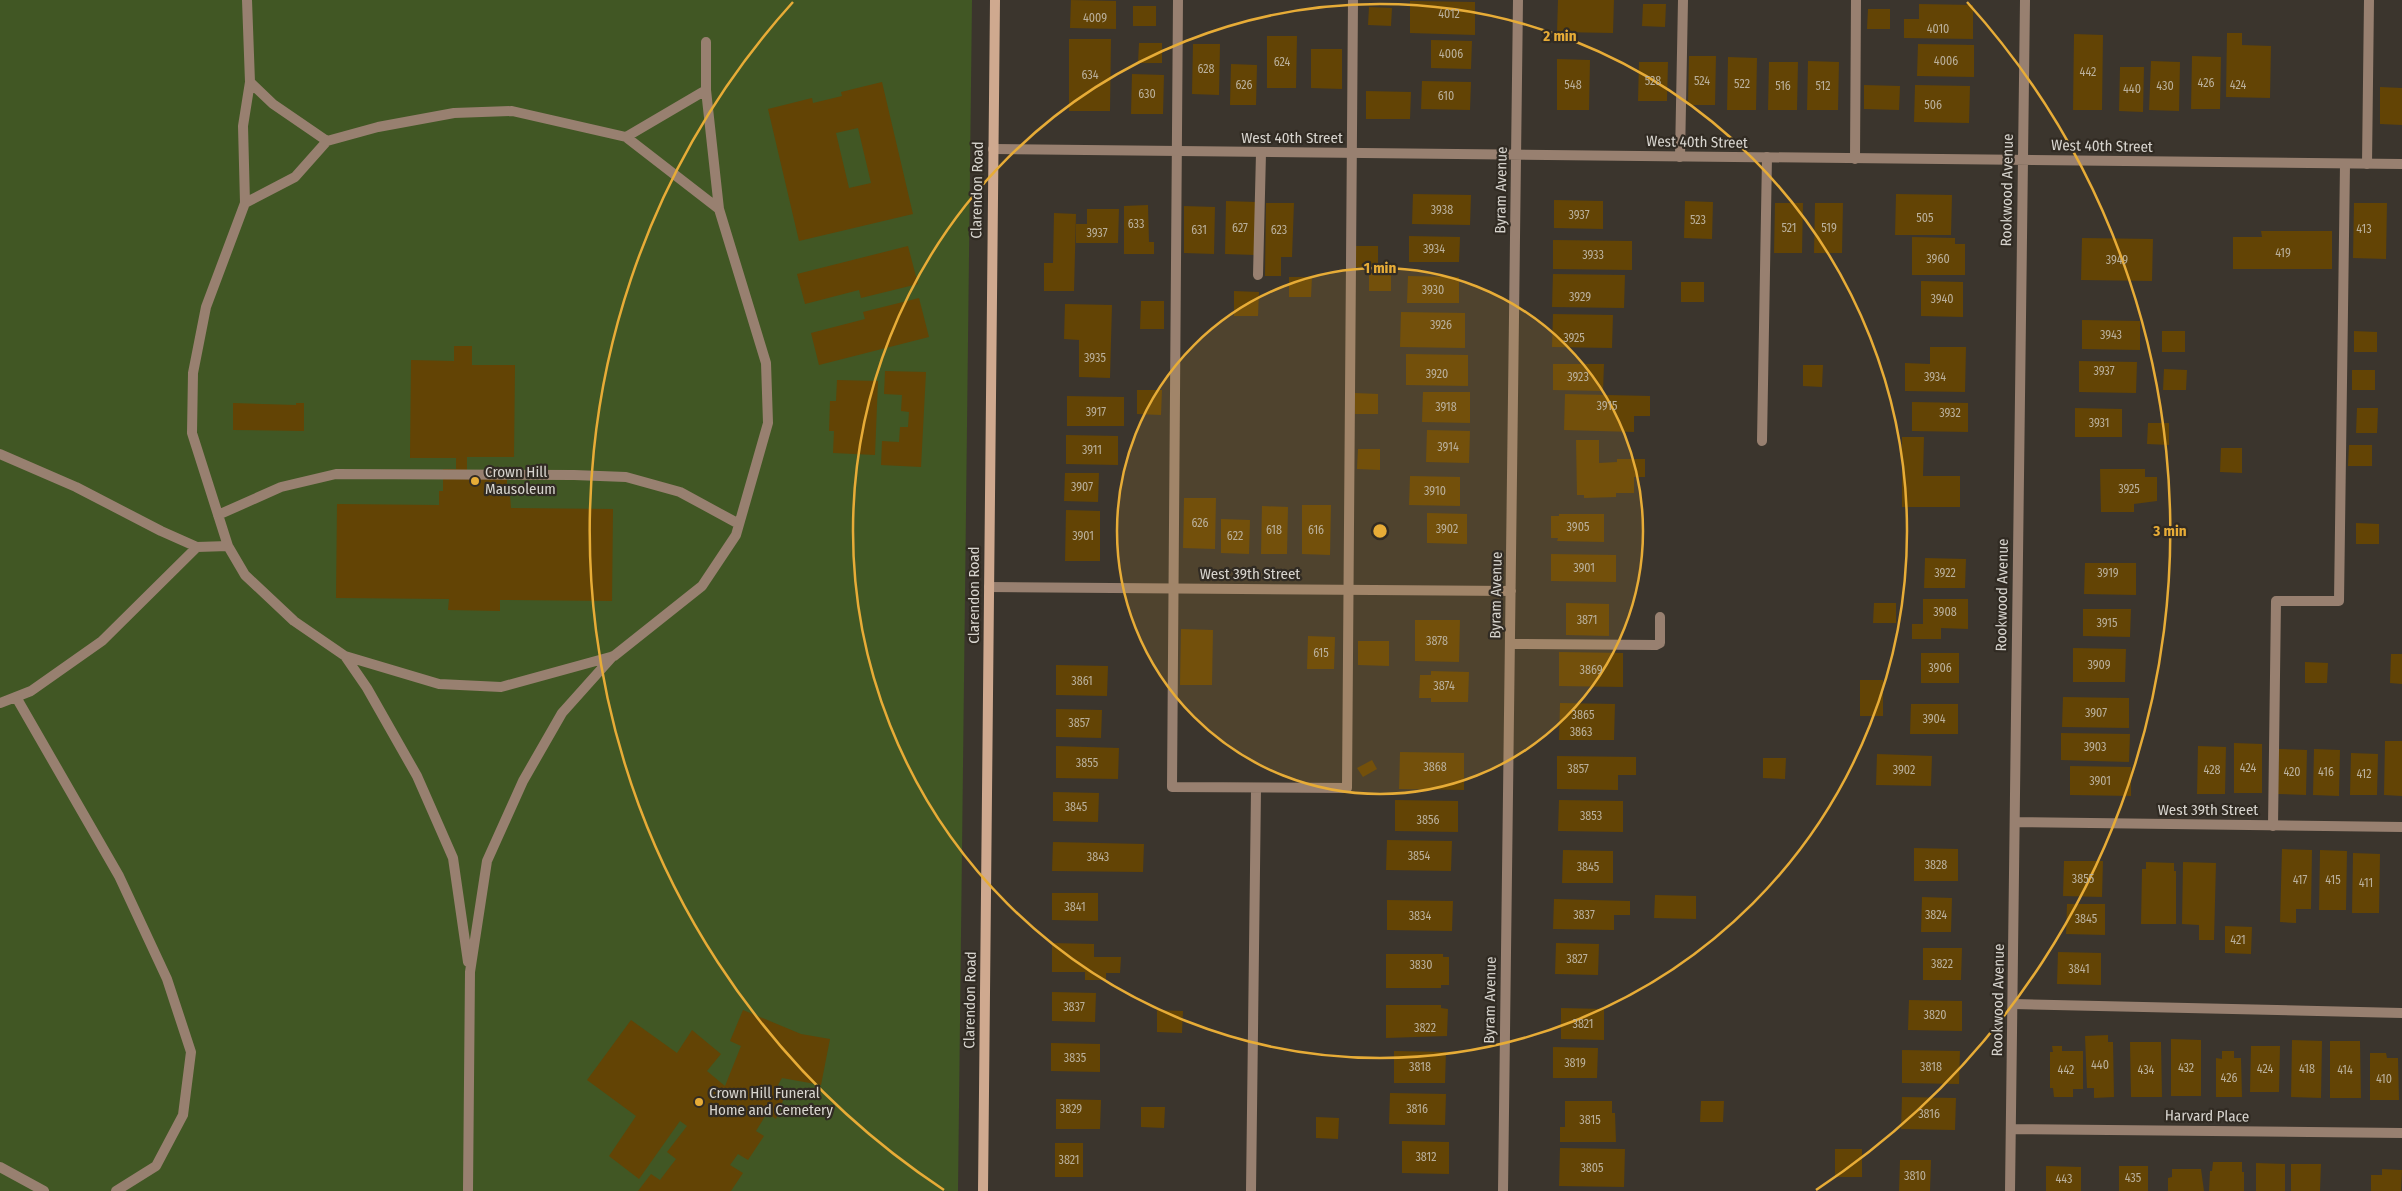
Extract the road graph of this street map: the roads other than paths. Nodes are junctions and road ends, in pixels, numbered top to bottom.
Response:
1 (247, 0) edge
2 (995, 0) edge
3 (1178, 0) edge
4 (1353, 0) edge
5 (1518, 0) edge
6 (1682, 0) edge
7 (1856, 0) edge
8 (2025, 0) edge
9 (2369, 0) edge
10 (706, 42) dead end
11 (250, 82) junction
12 (706, 90) junction
13 (626, 137) junction
14 (327, 142) junction
15 (993, 149) junction
16 (1176, 152) junction
17 (1261, 153) junction
18 (1351, 153) junction
19 (1516, 155) junction
20 (1680, 157) junction
21 (1768, 158) junction
22 (1855, 159) junction
23 (2023, 160) junction
24 (2345, 164) junction
25 (2367, 164) junction
26 (2402, 164) edge
27 (245, 203) junction
28 (719, 209) junction
29 (1258, 275) dead end
30 (1762, 442) dead end
31 (0, 454) edge
32 (218, 515) junction
33 (739, 524) junction
34 (228, 546) junction
35 (198, 547) junction
36 (989, 587) junction
37 (1173, 589) junction
38 (1348, 590) junction
39 (1511, 591) junction
40 (1660, 617) dead end
41 (1510, 644) junction
42 (345, 656) junction
43 (614, 656) junction
44 (16, 696) junction
45 (0, 703) edge
46 (1256, 789) junction
47 (2015, 822) junction
48 (2272, 826) junction
49 (2402, 827) edge
50 (470, 972) junction
51 (2013, 1004) junction
52 (2402, 1013) edge
53 (2011, 1129) junction
54 (2402, 1133) edge
55 (0, 1167) edge
56 (44, 1191) edge
57 (116, 1191) edge
58 (468, 1191) edge
59 (983, 1191) edge
60 (1251, 1191) edge
61 (1503, 1191) edge
62 (2010, 1191) edge

1 - 11 street
2 - 15 street, Clarendon Road
3 - 16 street
4 - 18 street
5 - 19 street, Byram Avenue
6 - 20 street
7 - 22 street
8 - 23 street, Rookwood Avenue
9 - 25 street
10 - 12 street
11 - 14 street
11 - 27 street
12 - 13 street
12 - 28 street
13 - 14 street
13 - 28 street
14 - 27 street
15 - 16 street, West 40th Street
15 - 36 street, Clarendon Road
16 - 17 street, West 40th Street
16 - 37 street
17 - 18 street, West 40th Street
17 - 29 street
18 - 19 street, West 40th Street
18 - 38 street
19 - 20 street, West 40th Street
19 - 39 street, Byram Avenue
20 - 21 street, West 40th Street
21 - 22 street, West 40th Street
21 - 30 street
22 - 23 street, West 40th Street
23 - 24 street, West 40th Street
23 - 47 street, Rookwood Avenue
24 - 25 street, West 40th Street
24 - 48 street
25 - 26 street, West 40th Street
27 - 32 street
28 - 33 street
31 - 35 street
32 - 33 street
32 - 34 street
33 - 43 street
34 - 35 street
34 - 42 street
35 - 44 street
36 - 37 street, West 39th Street
36 - 59 street, Clarendon Road
37 - 38 street, West 39th Street
37 - 46 street
38 - 39 street, West 39th Street
38 - 46 street
39 - 41 street, Byram Avenue
40 - 41 street
41 - 61 street, Byram Avenue
42 - 43 street
42 - 50 street
43 - 50 street
44 - 45 street
44 - 57 street
46 - 60 street
47 - 48 street, West 39th Street
47 - 51 street, Rookwood Avenue
48 - 49 street, West 39th Street
50 - 58 street
51 - 52 street
51 - 53 street, Rookwood Avenue
53 - 54 street, Harvard Place
53 - 62 street, Rookwood Avenue
55 - 56 street

